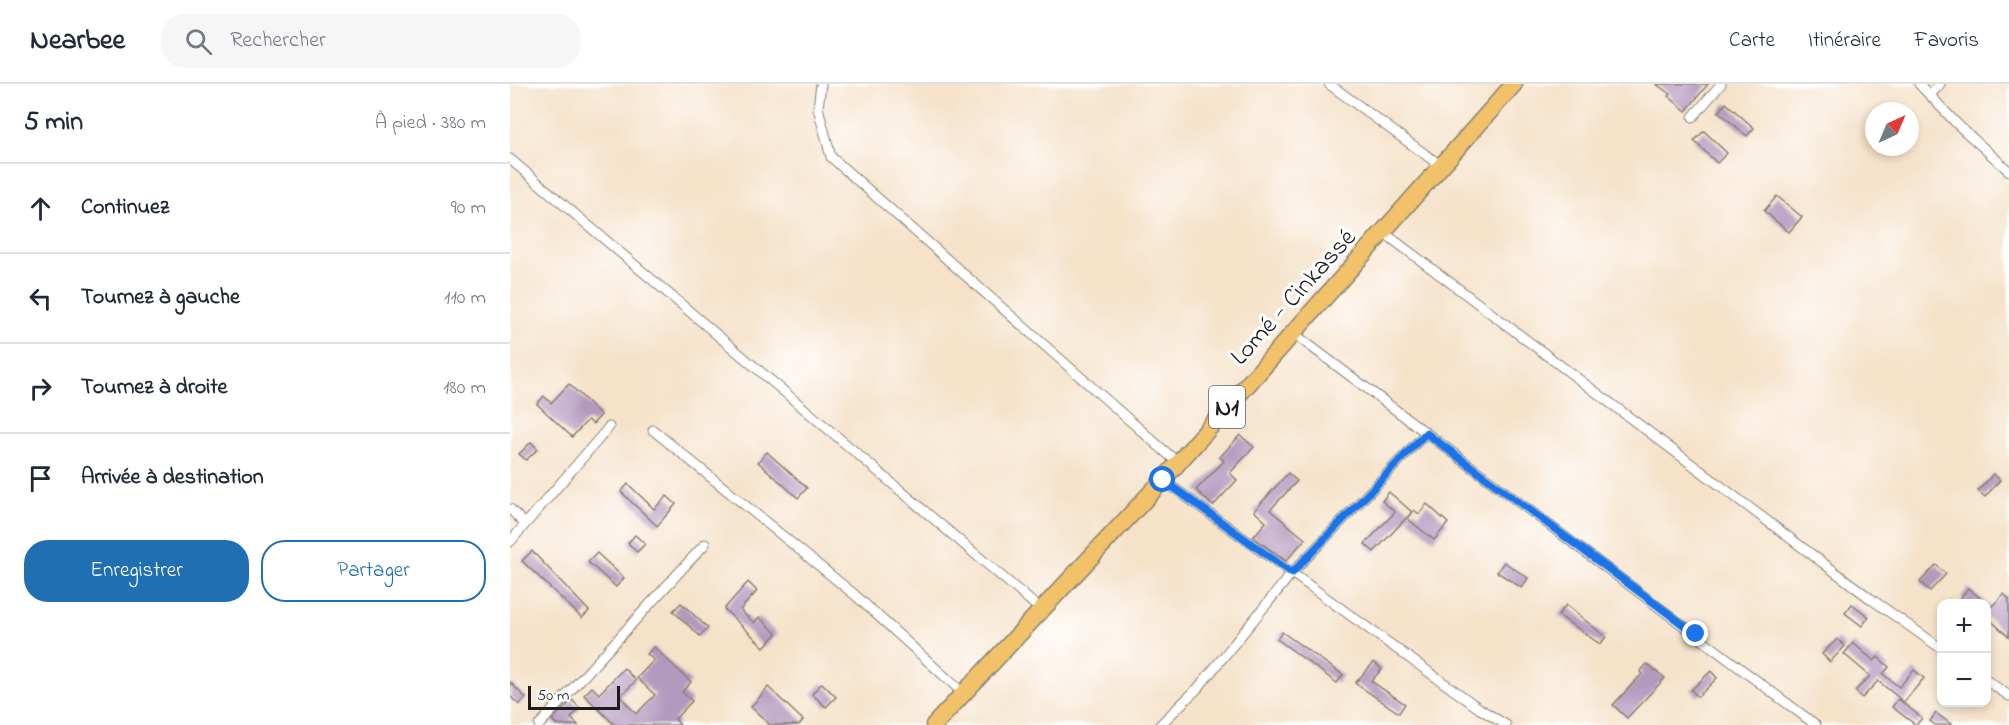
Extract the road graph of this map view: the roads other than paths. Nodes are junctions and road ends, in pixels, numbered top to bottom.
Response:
1 (821, 84) edge
2 (1329, 84) edge
3 (1514, 84) edge
4 (1721, 84) edge
5 (1919, 84) edge
6 (1940, 84) edge
7 (1930, 95) junction
8 (1693, 117) dead end
9 (510, 159) edge
10 (1441, 166) junction
11 (2009, 171) edge
12 (1383, 232) junction
13 (1293, 333) junction
14 (609, 427) dead end
15 (653, 430) dead end
16 (1426, 433) junction
17 (1178, 463) junction
18 (1163, 480) junction
19 (510, 509) edge
20 (525, 524) junction
21 (510, 542) edge
22 (705, 544) dead end
23 (1292, 573) junction
24 (1040, 609) junction
25 (1937, 646) edge
26 (1991, 683) edge
27 (963, 693) junction
28 (2009, 696) edge
29 (539, 725) edge
30 (934, 725) edge
31 (1160, 725) edge
32 (1506, 725) edge
33 (1816, 725) edge

1 - 17 street
2 - 10 street
3 - 10 highway, Lomé - Cinkassé / N1
4 - 8 street
5 - 7 street
6 - 7 street
7 - 11 street
9 - 24 street
10 - 12 highway, Lomé - Cinkassé / N1
12 - 13 highway, Lomé - Cinkassé / N1
12 - 25 street
13 - 16 street
13 - 17 highway, Lomé - Cinkassé / N1
14 - 20 street
15 - 27 street
16 - 23 street
16 - 33 street
17 - 18 highway, Lomé - Cinkassé / N1
18 - 23 street
18 - 24 highway, Lomé - Cinkassé / N1
19 - 20 street
20 - 21 street
22 - 29 street
23 - 31 street
23 - 32 street
24 - 27 highway, Lomé - Cinkassé / N1
26 - 28 street
27 - 30 highway, Lomé - Cinkassé / N1

